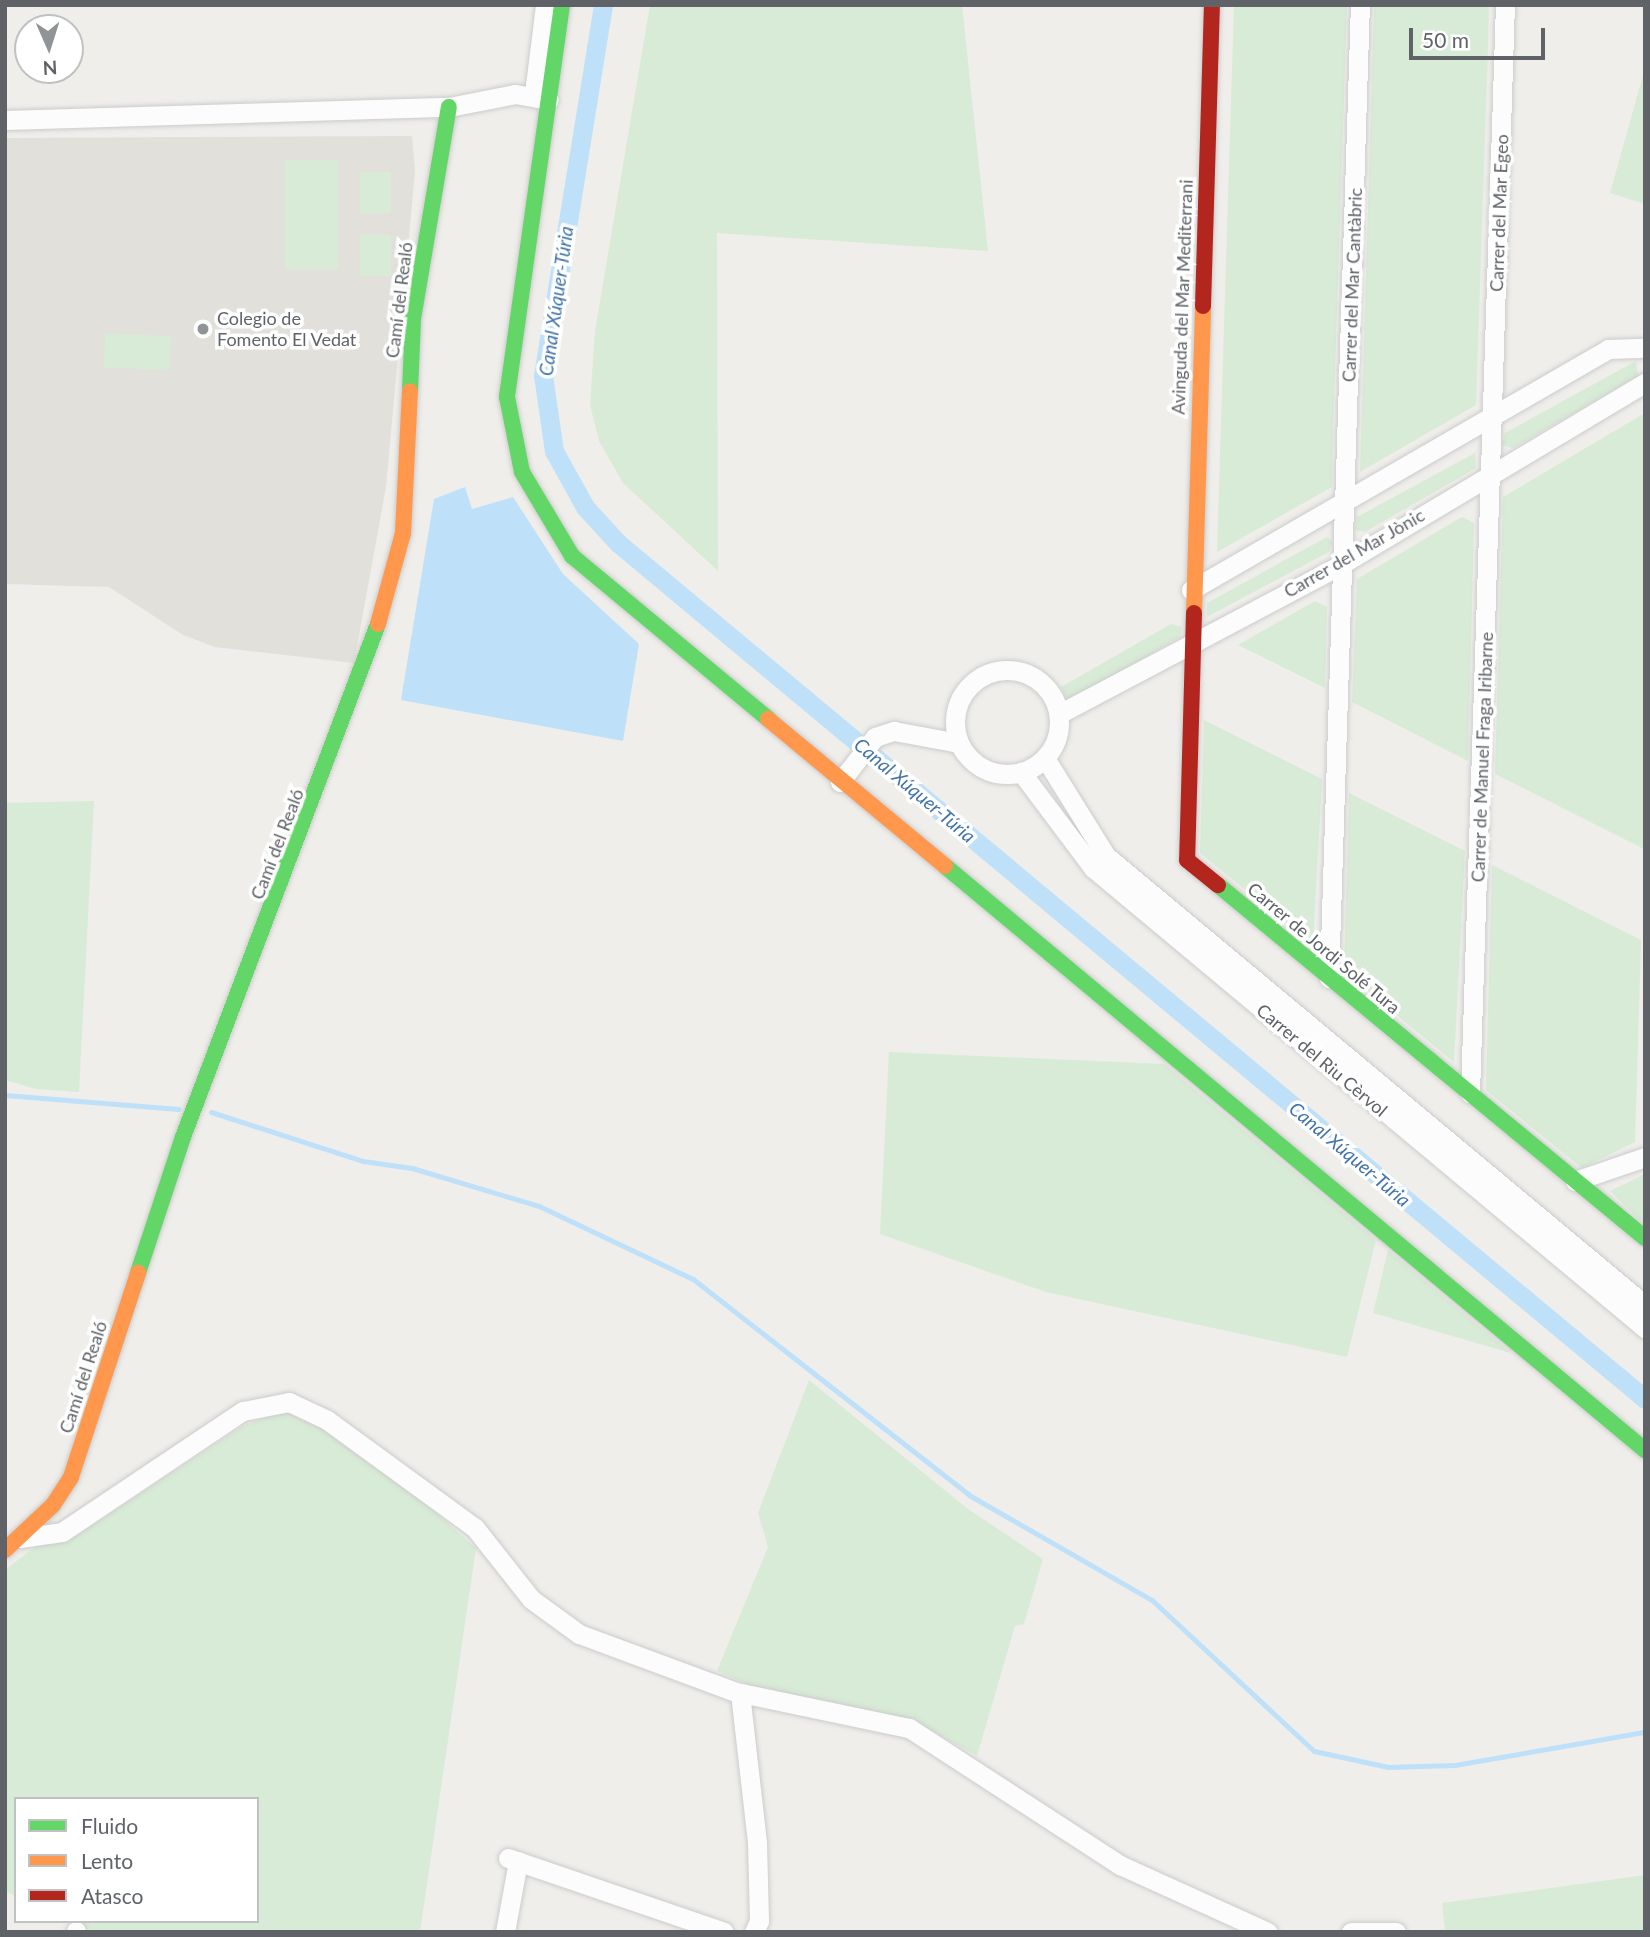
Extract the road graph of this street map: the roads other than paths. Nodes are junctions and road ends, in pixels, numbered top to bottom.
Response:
1 (545, 5) edge
2 (562, 5) edge
3 (1212, 5) edge
4 (1360, 5) edge
5 (1505, 5) edge
6 (534, 74) junction
7 (515, 94) junction
8 (548, 100) junction
9 (449, 107) junction
10 (5, 120) edge
11 (1645, 348) edge
12 (1645, 383) edge
13 (1493, 420) junction
14 (1492, 473) junction
15 (1345, 505) junction
16 (1342, 564) junction
17 (1191, 590) junction
18 (1189, 642) junction
19 (1059, 714) junction
20 (959, 743) junction
21 (1045, 758) junction
22 (1021, 772) junction
23 (844, 777) junction
24 (1329, 978) junction
25 (1470, 1093) junction
26 (1645, 1157) edge
27 (1575, 1181) junction
28 (1645, 1238) edge
29 (1645, 1305) edge
30 (1645, 1328) edge
31 (1645, 1450) edge
32 (13, 1544) edge
33 (740, 1693) junction
34 (505, 1932) edge
35 (724, 1932) edge
36 (754, 1932) edge
37 (1268, 1932) edge
38 (1351, 1932) edge
39 (1396, 1932) edge

1 - 6 street
2 - 8 street
3 - 17 street, Avinguda del Mar Mediterrani
4 - 15 street, Carrer del Mar Cantàbric
5 - 13 street, Carrer del Mar Egeo
6 - 7 street
6 - 8 street
7 - 8 street
7 - 9 street
8 - 23 street
9 - 10 street
9 - 32 street, Camí del Realó
11 - 13 street
12 - 14 street, Carrer del Mar Jònic
13 - 14 street, Carrer de Manuel Fraga Iribarne
13 - 15 street
14 - 16 street, Carrer del Mar Jònic
14 - 25 street, Carrer de Manuel Fraga Iribarne
15 - 16 street, Carrer del Mar Cantàbric
15 - 17 street
16 - 18 street, Carrer del Mar Jònic
16 - 24 street, Carrer del Mar Cantàbric
17 - 18 street, Carrer de Jordi Solé Tura
18 - 19 street, Carrer del Mar Jònic
18 - 24 street, Carrer de Jordi Solé Tura
19 - 20 street
19 - 21 street
20 - 22 street
20 - 23 street
21 - 22 street
21 - 29 street, Carrer del Riu Cèrvol
22 - 30 street, Carrer del Riu Cèrvol
23 - 31 street
24 - 25 street, Carrer de Jordi Solé Tura
25 - 27 street, Carrer de Jordi Solé Tura
26 - 27 street
27 - 28 street, Carrer de Jordi Solé Tura
32 - 33 street
33 - 36 street
33 - 37 street
34 - 35 street
38 - 39 street

